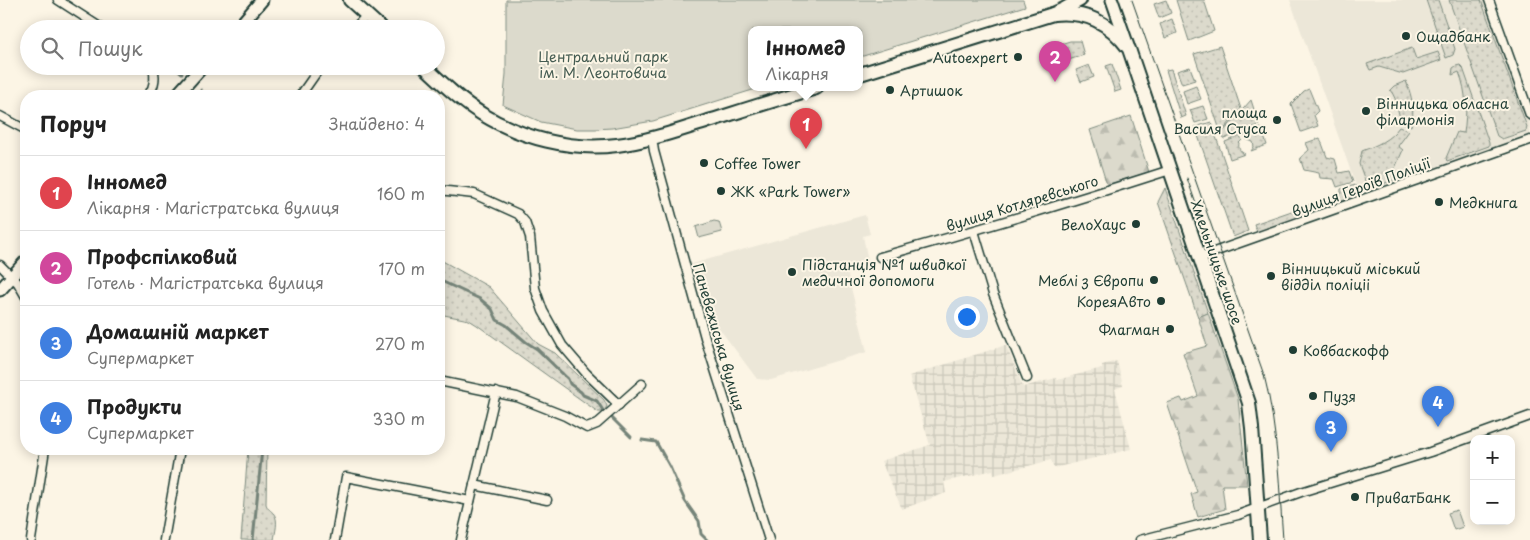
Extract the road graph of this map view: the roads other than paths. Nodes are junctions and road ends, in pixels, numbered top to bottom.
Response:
1 (58, 0) edge
2 (262, 0) edge
3 (350, 0) edge
4 (1080, 0) edge
5 (1112, 0) edge
6 (1489, 0) edge
7 (1053, 14) junction
8 (367, 15) junction
9 (89, 20) edge
10 (245, 20) edge
11 (362, 20) edge
12 (372, 20) edge
13 (1129, 49) junction
14 (863, 73) edge
15 (154, 75) edge
16 (195, 75) edge
17 (315, 75) edge
18 (434, 75) edge
19 (151, 90) edge
20 (181, 90) edge
21 (304, 90) edge
22 (806, 91) edge
23 (1530, 115) edge
24 (0, 116) edge
25 (20, 127) edge
26 (652, 138) junction
27 (1530, 140) edge
28 (1170, 170) junction
29 (445, 191) edge
30 (974, 231) junction
31 (880, 257) dead end
32 (1200, 257) junction
33 (0, 266) edge
34 (20, 268) edge
35 (12, 277) junction
36 (20, 286) edge
37 (0, 290) edge
38 (1027, 378) dead end
39 (445, 382) edge
40 (642, 384) dead end
41 (496, 392) junction
42 (619, 404) junction
43 (1530, 416) edge
44 (44, 455) edge
45 (179, 455) edge
46 (474, 485) junction
47 (547, 500) dead end
48 (470, 501) junction
49 (1257, 508) junction
50 (31, 540) edge
51 (164, 540) edge
52 (335, 540) edge
53 (461, 540) edge
54 (769, 540) edge
55 (1140, 540) edge
56 (1260, 540) edge

1 - 9 street
2 - 10 main road
3 - 8 main road
4 - 7 main road
5 - 13 main road, Хмельницьке шосе
6 - 23 street
7 - 13 main road
7 - 14 main road
8 - 11 street
8 - 12 main road
13 - 28 main road, Хмельницьке шосе
15 - 19 street
16 - 20 main road
17 - 21 street
18 - 26 main road
22 - 26 main road
24 - 25 street
26 - 54 street, Паневежиська вулиця
27 - 32 street, вулиця Героїв Поліції
28 - 30 street, вулиця Котляревського
28 - 32 main road, Хмельницьке шосе
29 - 42 street
30 - 31 street, вулиця Котляревського
30 - 38 street
32 - 49 main road, Хмельницьке шосе
33 - 35 street
34 - 35 main road
35 - 36 street
35 - 37 main road
39 - 41 street
40 - 42 street
41 - 42 street
41 - 46 street
43 - 49 street
44 - 50 street
45 - 51 street
46 - 47 street
46 - 48 street
48 - 52 street
48 - 53 street
49 - 55 street
49 - 56 main road, Хмельницьке шосе

